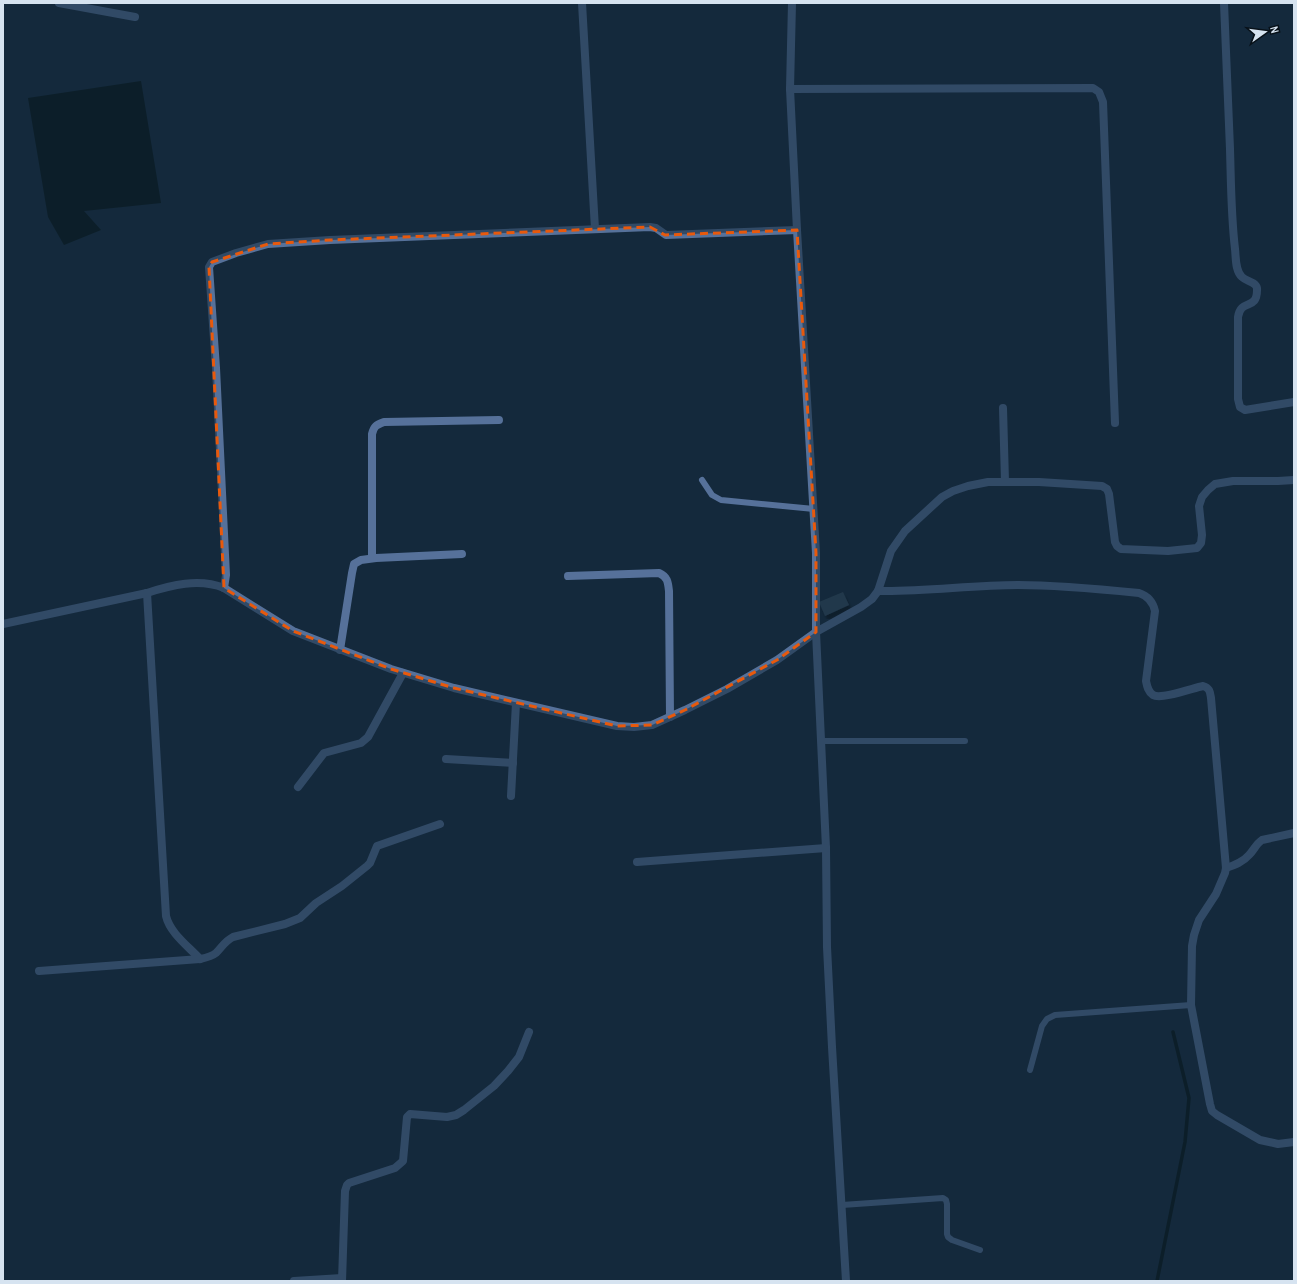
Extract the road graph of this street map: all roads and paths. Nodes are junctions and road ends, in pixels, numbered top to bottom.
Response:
1 (59, 3) edge
2 (582, 3) edge
3 (792, 3) edge
4 (1224, 3) edge
5 (135, 17) dead end
6 (790, 89) junction
7 (596, 229) junction
8 (797, 230) junction
9 (1294, 402) edge
10 (1003, 408) dead end
11 (499, 420) dead end
12 (1115, 423) dead end
13 (702, 480) dead end
14 (1294, 480) edge
15 (1005, 482) junction
16 (814, 509) junction
17 (462, 554) dead end
18 (372, 558) junction
19 (568, 576) dead end
20 (224, 588) junction
21 (878, 591) junction
22 (147, 593) junction
23 (3, 624) edge
24 (816, 632) junction
25 (340, 650) junction
26 (403, 672) junction
27 (516, 703) junction
28 (670, 717) junction
29 (821, 741) junction
30 (965, 741) dead end
31 (446, 759) dead end
32 (513, 763) junction
33 (298, 787) dead end
34 (511, 796) dead end
35 (440, 824) dead end
36 (1294, 833) edge
37 (826, 848) junction
38 (637, 862) dead end
39 (1226, 868) junction
40 (200, 959) junction
41 (39, 972) dead end
42 (1191, 1005) junction
43 (529, 1032) dead end
44 (1030, 1070) dead end
45 (1294, 1142) edge
46 (842, 1205) junction
47 (980, 1250) dead end
48 (342, 1280) edge
49 (294, 1281) edge
50 (846, 1281) edge

1 - 5 street
2 - 7 street
3 - 6 street
4 - 9 street
6 - 8 street
6 - 12 street
7 - 8 street
7 - 20 street
8 - 16 street
10 - 15 street
11 - 18 street
13 - 16 lane
14 - 15 street
15 - 21 street
16 - 24 street
17 - 18 street
18 - 25 street
19 - 28 street
20 - 22 street
20 - 25 street
21 - 24 street
21 - 39 street
22 - 23 street
22 - 40 street
24 - 28 street
24 - 29 street
25 - 26 street
26 - 27 street
26 - 33 street
27 - 28 street
27 - 32 street
29 - 30 lane
29 - 37 street
31 - 32 street
32 - 34 street
35 - 40 street
36 - 39 street
37 - 38 street
37 - 46 street
39 - 42 street
40 - 41 street
42 - 44 lane
42 - 45 street
43 - 48 street
46 - 47 lane
46 - 50 street
48 - 49 street

